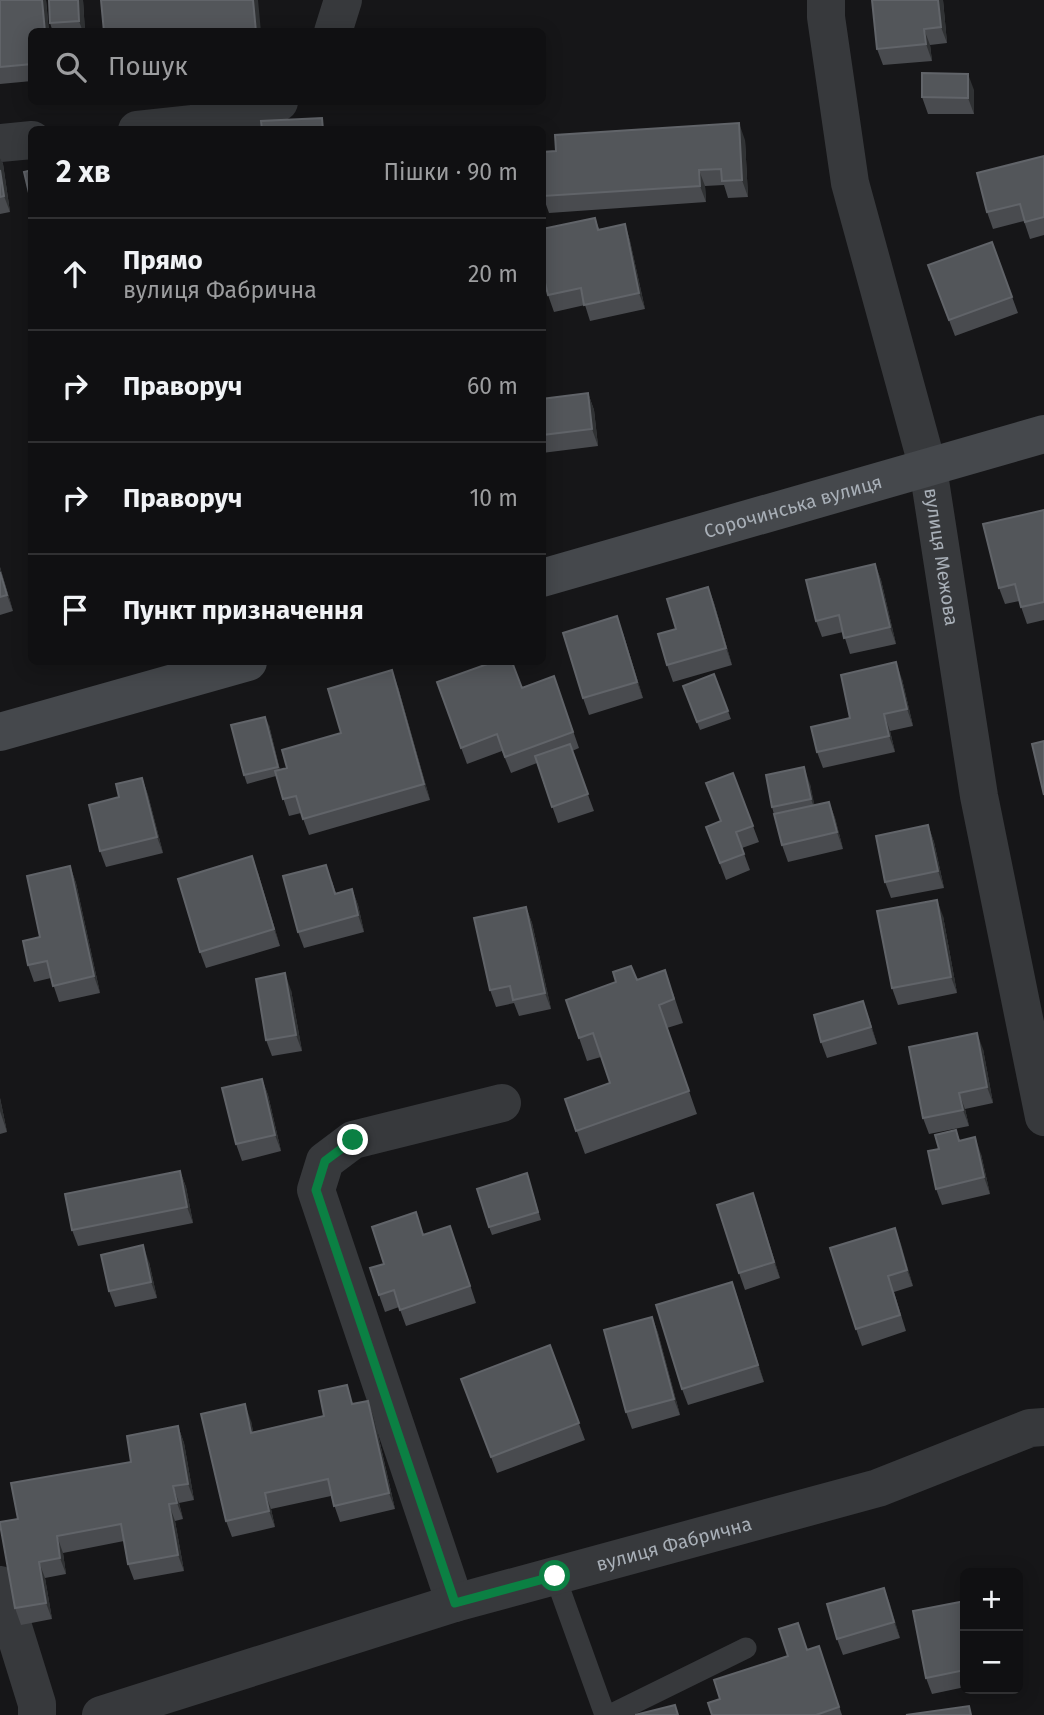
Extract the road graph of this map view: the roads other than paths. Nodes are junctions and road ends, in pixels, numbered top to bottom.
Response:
1 (344, 0) edge
2 (825, 0) edge
3 (334, 28) edge
4 (267, 105) edge
5 (174, 126) edge
6 (28, 140) edge
7 (0, 143) edge
8 (1044, 434) edge
9 (928, 468) junction
10 (546, 577) edge
11 (237, 665) edge
12 (0, 732) edge
13 (502, 1103) dead end
14 (1044, 1117) edge
15 (1044, 1427) edge
16 (555, 1576) junction
17 (0, 1585) edge
18 (455, 1603) junction
19 (746, 1648) dead end
20 (37, 1715) edge
21 (101, 1715) edge
22 (605, 1715) edge
23 (610, 1715) edge

1 - 3 street
2 - 9 street, вулиця Межова
4 - 5 street
6 - 7 street
8 - 9 main road, Сорочинська вулиця
9 - 10 main road, Сорочинська вулиця
9 - 14 street, вулиця Межова
11 - 12 main road
13 - 18 street
15 - 16 street, вулиця Фабрична
16 - 18 street, вулиця Фабрична
16 - 22 lane
17 - 20 street
18 - 21 street, вулиця Фабрична
19 - 23 lane

